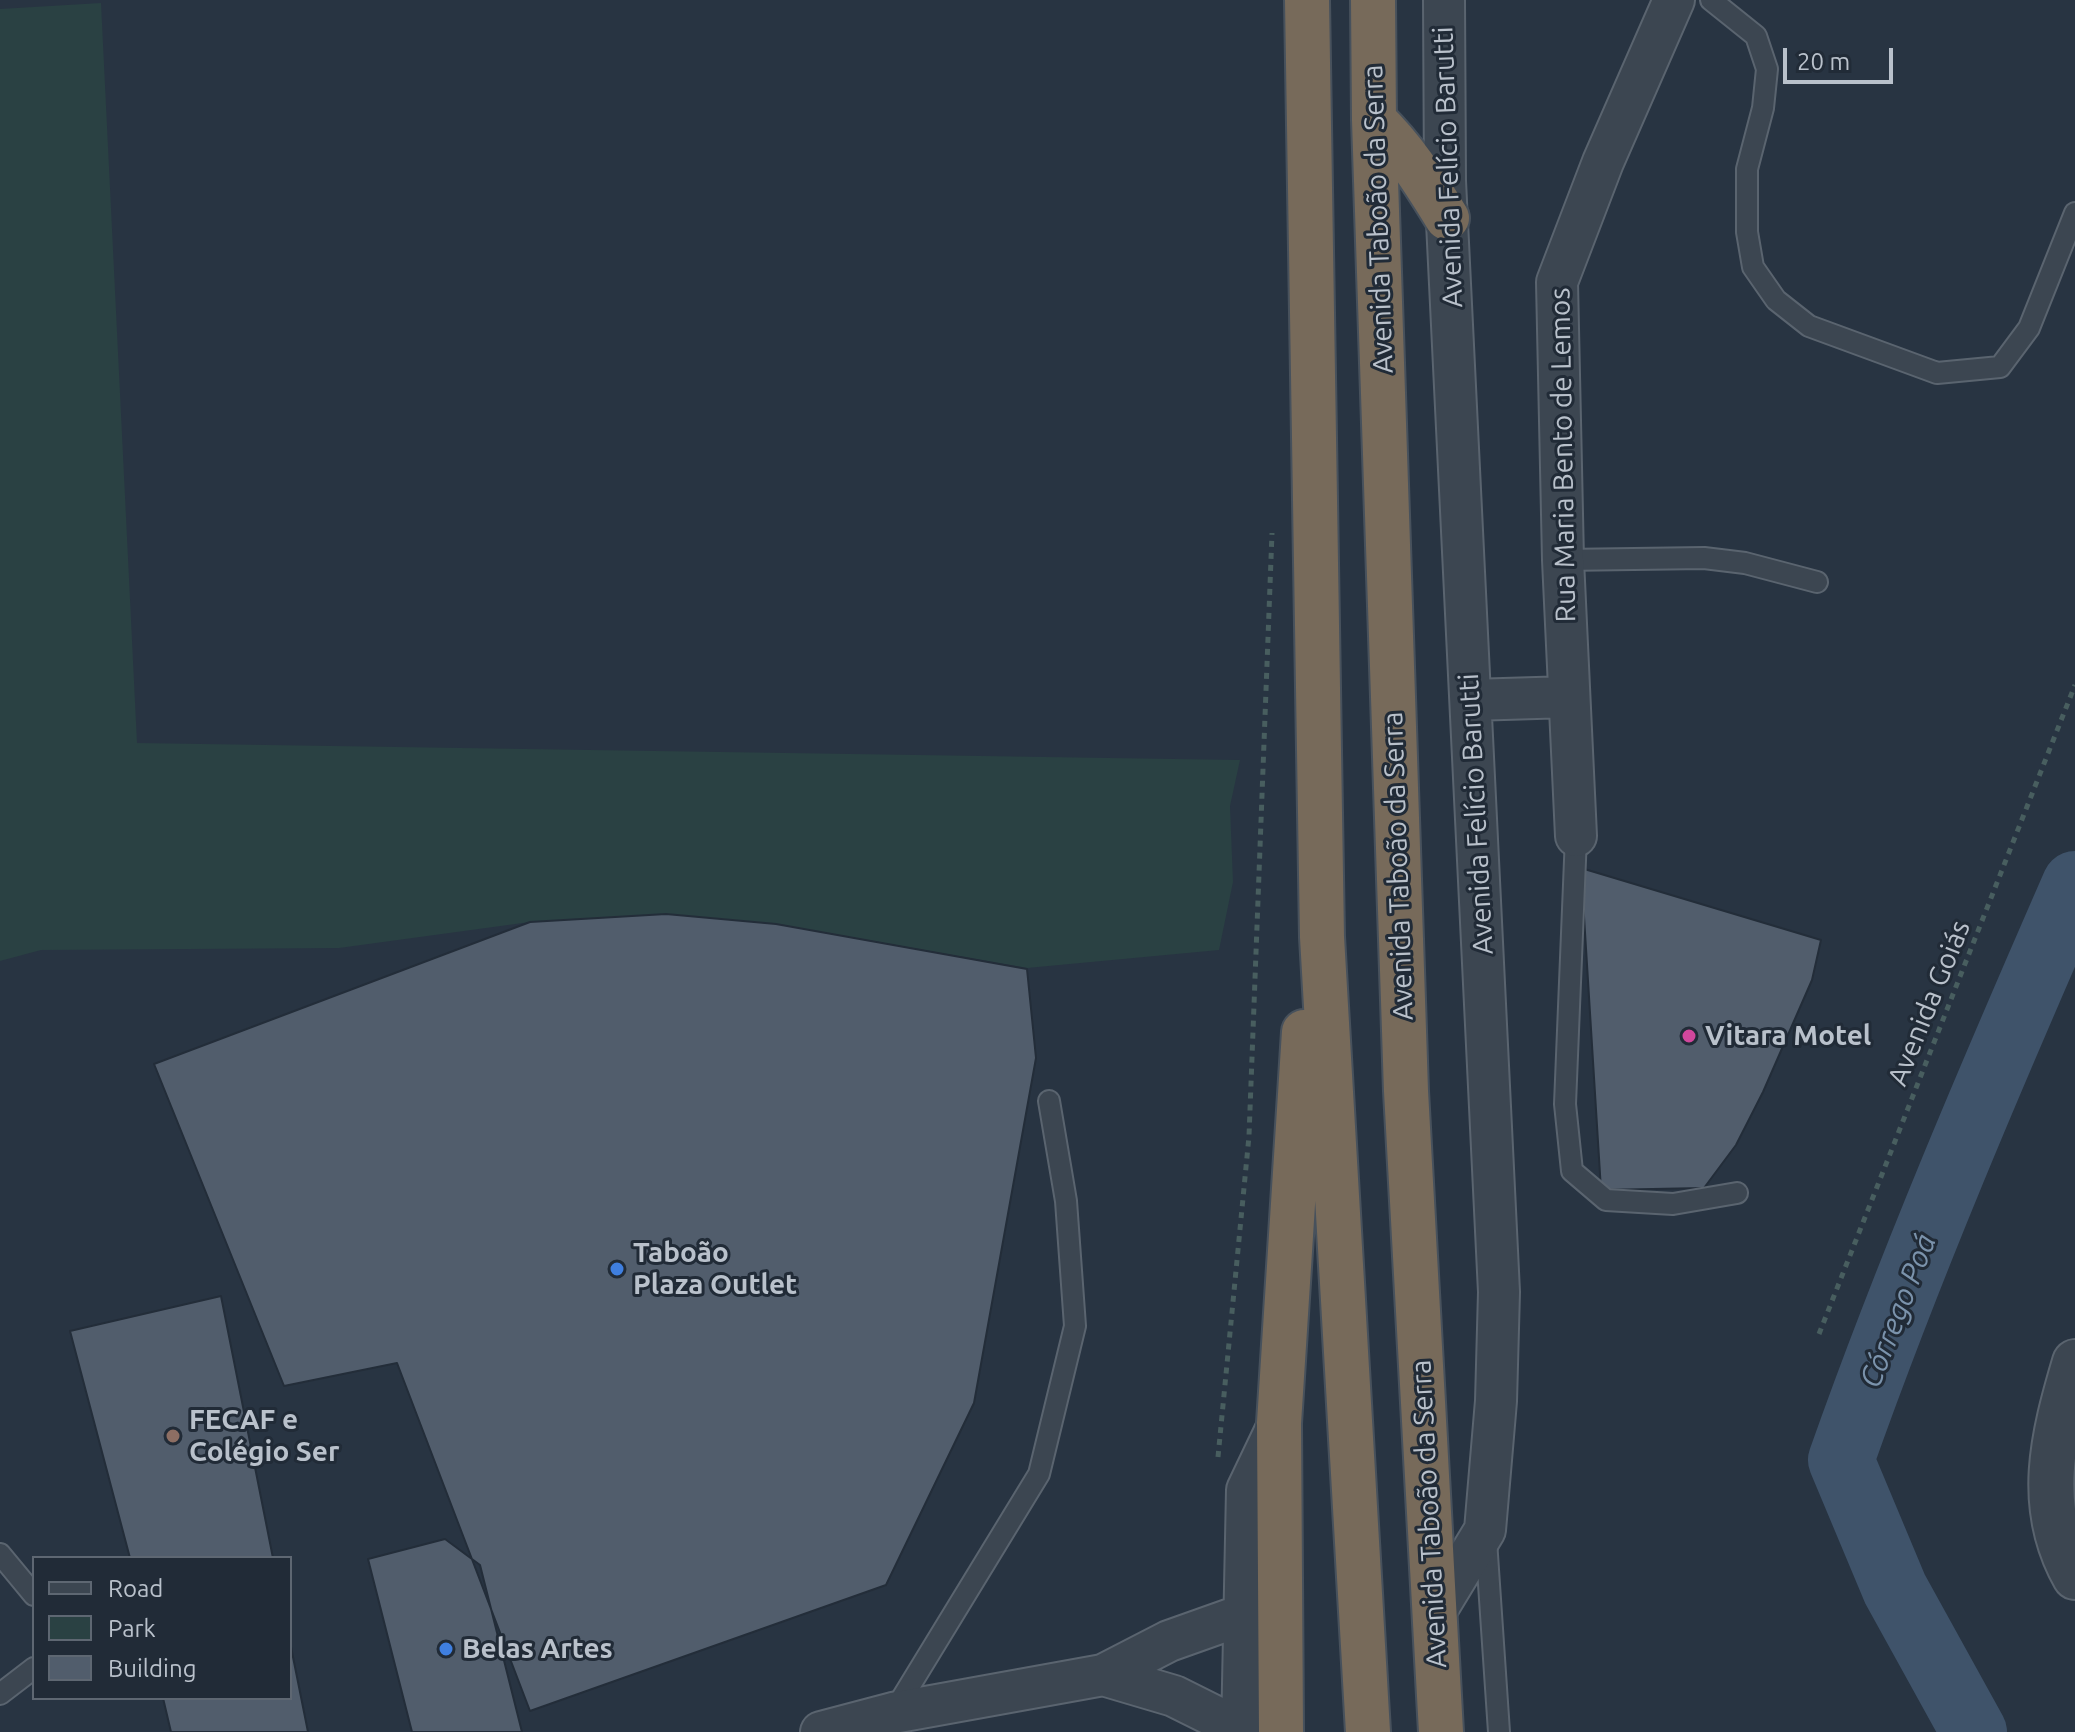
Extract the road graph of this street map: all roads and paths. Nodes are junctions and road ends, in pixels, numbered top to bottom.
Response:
1 (1307, 0) edge
2 (1373, 0) edge
3 (1444, 0) edge
4 (1674, 0) edge
5 (1711, 0) edge
6 (1374, 120) junction
7 (2075, 213) edge
8 (1447, 218) junction
9 (1272, 522) dead end
10 (1563, 560) junction
11 (1817, 582) dead end
12 (2075, 685) edge
13 (1569, 697) junction
14 (1471, 700) junction
15 (1321, 778) junction
16 (1576, 836) joint
17 (1049, 1101) dead end
18 (1737, 1193) dead end
19 (1819, 1334) dead end
20 (2075, 1362) edge
21 (1279, 1423) junction
22 (1218, 1461) dead end
23 (1485, 1530) junction
24 (0, 1554) edge
25 (2075, 1577) edge
26 (32, 1593) edge
27 (1245, 1614) junction
28 (1434, 1614) junction
29 (32, 1670) edge
30 (1103, 1675) junction
31 (0, 1694) edge
32 (893, 1713) junction
33 (1255, 1731) edge
34 (821, 1732) edge
35 (1368, 1732) edge
36 (1441, 1732) edge
37 (1499, 1732) edge

1 - 15 highway
2 - 6 highway, Avenida Taboão da Serra
3 - 8 street, Avenida Felício Barutti
4 - 10 street, Rua Maria Bento de Lemos
5 - 7 lane
6 - 8 highway
6 - 28 highway, Avenida Taboão da Serra
8 - 14 street, Avenida Felício Barutti
9 - 22 path
10 - 11 lane
10 - 13 street, Rua Maria Bento de Lemos
12 - 19 path, Avenida Goiás
13 - 14 street
13 - 16 street, Rua Maria Bento de Lemos
14 - 23 street, Avenida Felício Barutti
15 - 21 highway
15 - 35 highway
16 - 18 lane
17 - 32 lane
20 - 25 street
21 - 27 street
21 - 33 highway
23 - 28 street, Avenida Felício Barutti
23 - 37 lane
24 - 26 lane
27 - 30 street
27 - 33 street
28 - 36 highway, Avenida Taboão da Serra
29 - 31 lane
30 - 32 street
30 - 33 street
32 - 34 street

